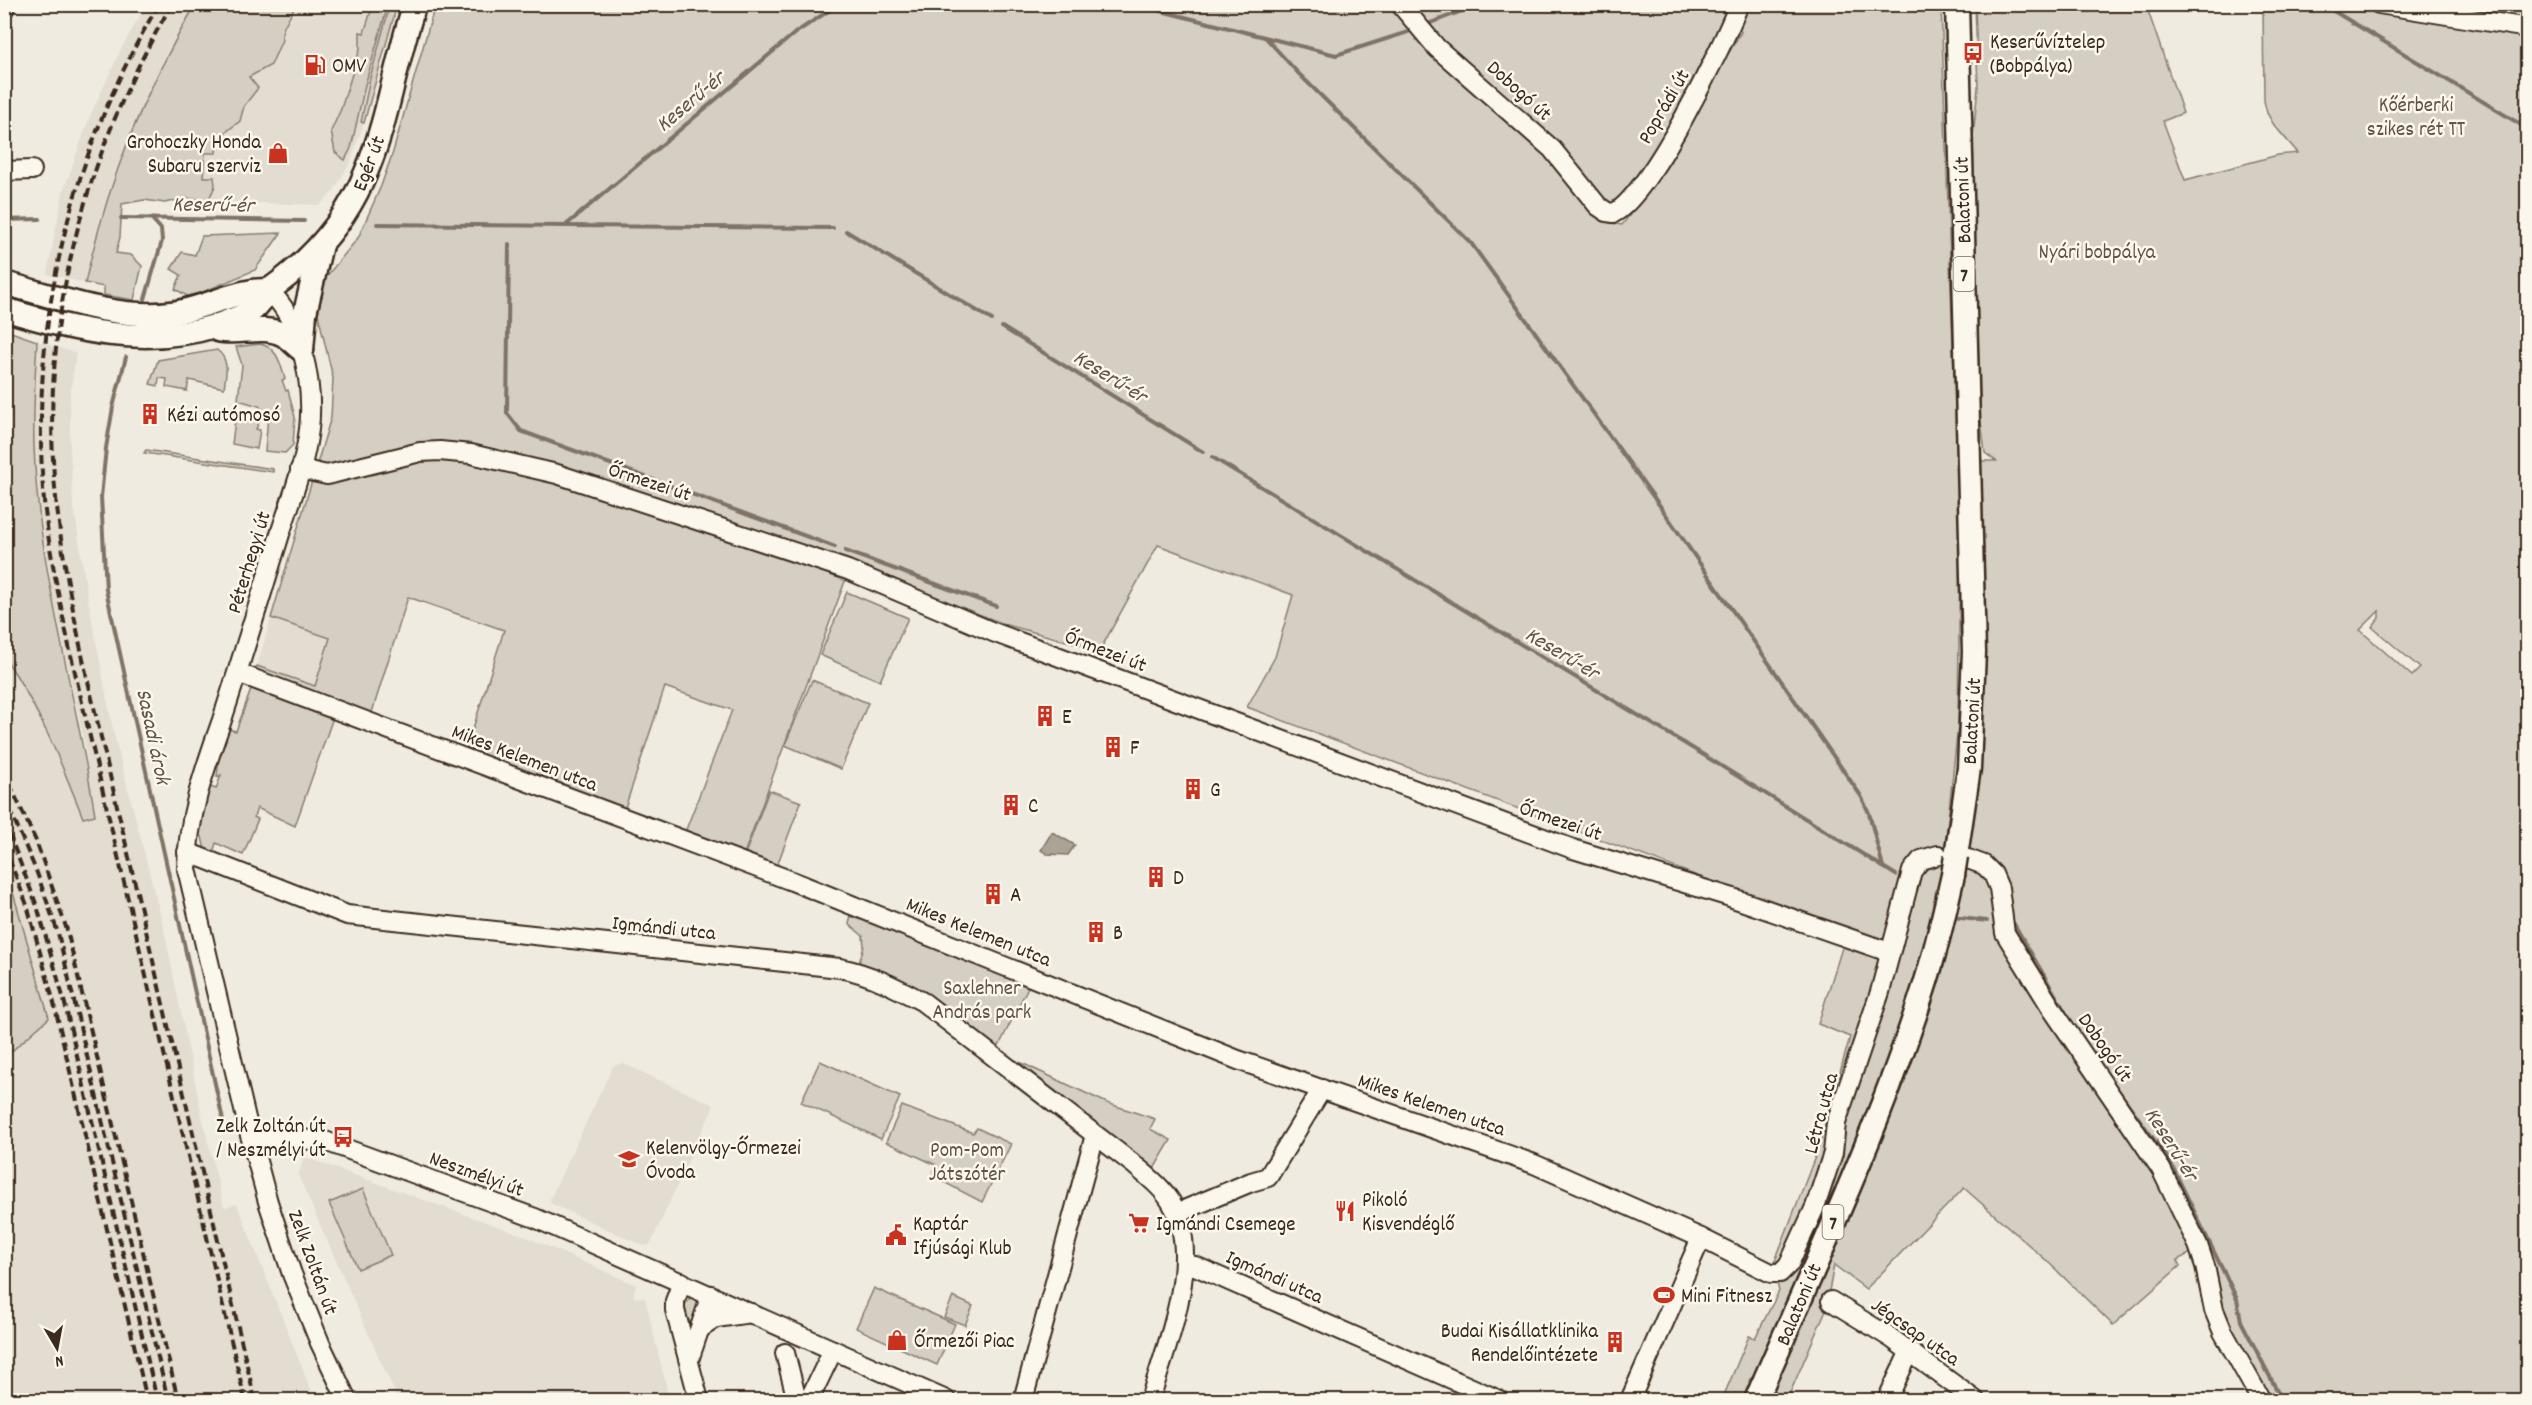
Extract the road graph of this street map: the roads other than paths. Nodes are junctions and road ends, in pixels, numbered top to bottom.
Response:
1 (5, 4) edge
2 (415, 4) edge
3 (1400, 4) edge
4 (1739, 4) edge
5 (1957, 4) edge
6 (2379, 4) edge
7 (4, 9) edge
8 (2528, 28) edge
9 (32, 170) dead end
10 (4, 171) edge
11 (1607, 212) joint
12 (320, 248) junction
13 (4, 283) edge
14 (268, 290) junction
15 (4, 309) edge
16 (207, 328) junction
17 (302, 350) junction
18 (300, 469) junction
19 (237, 672) junction
20 (187, 852) junction
21 (1938, 855) dead end
22 (1961, 867) junction
23 (1889, 952) junction
24 (1322, 1089) junction
25 (250, 1135) junction
26 (1095, 1135) junction
27 (1821, 1189) junction
28 (1842, 1200) junction
29 (1177, 1213) junction
30 (1701, 1238) junction
31 (1184, 1265) junction
32 (682, 1282) junction
33 (711, 1295) junction
34 (1831, 1301) dead end
35 (753, 1313) junction
36 (700, 1328) junction
37 (833, 1350) junction
38 (785, 1353) dead end
39 (1909, 1353) junction
40 (689, 1360) junction
41 (347, 1401) edge
42 (699, 1401) edge
43 (797, 1401) edge
44 (809, 1401) edge
45 (946, 1401) edge
46 (1023, 1401) edge
47 (1150, 1401) edge
48 (1499, 1401) edge
49 (1630, 1401) edge
50 (1756, 1401) edge
51 (1887, 1401) edge
52 (1975, 1401) edge
53 (2261, 1401) edge

1 - 7 street
2 - 12 main road, Egér út
3 - 11 street, Dobogó út
4 - 11 street, Poprádi út
5 - 22 main road, Balatoni út / 7, bridge
6 - 8 street
9 - 10 street
12 - 14 main road, Egér út
12 - 17 main road
13 - 14 main road, Egér út
14 - 16 main road, Egér út
14 - 17 street, Péterhegyi út
15 - 16 main road, Egér út
16 - 17 main road
17 - 18 street, Péterhegyi út
18 - 19 street, Péterhegyi út
18 - 23 street, Őrmezei út
19 - 20 street, Péterhegyi út
19 - 24 street, Mikes Kelemen utca
20 - 25 street
20 - 26 street, Igmándi utca
21 - 23 street, Létra utca
22 - 28 main road, Balatoni út / 7
22 - 53 street, Dobogó út
23 - 27 street, Létra utca
24 - 29 street
24 - 30 street, Mikes Kelemen utca
25 - 32 street, Neszmélyi út
25 - 41 street, Zelk Zoltán út
26 - 29 street, Igmándi utca
26 - 46 street
27 - 28 street
27 - 30 street, Létra utca
28 - 50 main road, Balatoni út / 7
29 - 31 street, Igmándi utca
30 - 49 street
31 - 47 street
31 - 48 street, Igmándi utca
32 - 33 street, Neszmélyi út
32 - 40 street
33 - 35 street, Neszmélyi út
33 - 36 street
34 - 39 street, Jégcsap utca
35 - 36 street
35 - 37 street, Neszmélyi út
36 - 40 street
37 - 44 street
37 - 45 street, Neszmélyi út
38 - 43 street
39 - 51 street
39 - 52 street, Jégcsap utca
40 - 42 street

